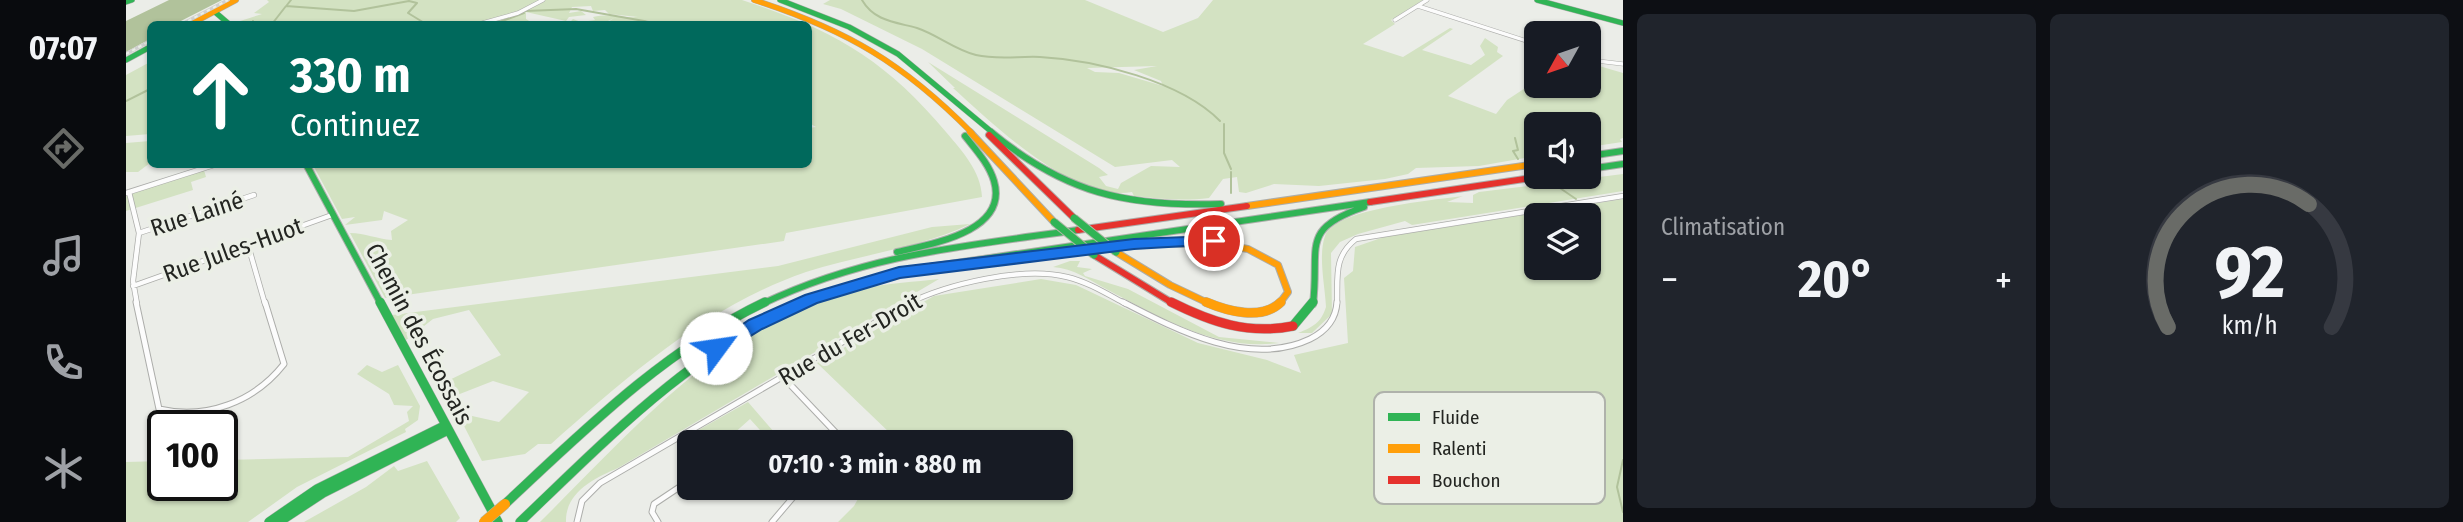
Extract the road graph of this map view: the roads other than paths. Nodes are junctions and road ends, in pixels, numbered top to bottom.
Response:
1 (132, 0) edge
2 (236, 0) edge
3 (543, 0) edge
4 (754, 0) edge
5 (780, 0) edge
6 (1427, 0) edge
7 (1537, 0) edge
8 (1545, 0) edge
9 (126, 2) edge
10 (1418, 6) junction
11 (215, 12) junction
12 (1395, 20) dead end
13 (197, 21) edge
14 (227, 21) edge
15 (490, 21) edge
16 (1623, 22) edge
17 (1524, 40) edge
18 (147, 49) edge
19 (126, 60) edge
20 (1601, 61) edge
21 (1623, 64) edge
22 (943, 89) junction
23 (949, 114) junction
24 (1623, 151) edge
25 (1601, 154) edge
26 (1623, 164) edge
27 (1524, 166) edge
28 (1601, 167) edge
29 (195, 168) edge
30 (203, 168) edge
31 (308, 168) edge
32 (1524, 179) edge
33 (149, 184) junction
34 (127, 192) edge
35 (254, 195) dead end
36 (1623, 195) edge
37 (1401, 197) junction
38 (1266, 202) junction
39 (332, 215) junction
40 (139, 233) junction
41 (248, 245) junction
42 (847, 269) junction
43 (899, 272) junction
44 (133, 286) junction
45 (783, 377) junction
46 (447, 427) junction
47 (692, 430) edge
48 (833, 430) edge
49 (677, 439) edge
50 (677, 489) edge
51 (791, 500) edge
52 (269, 522) edge
53 (279, 522) edge
54 (484, 522) edge
55 (498, 522) edge
56 (520, 522) edge
57 (577, 522) edge
58 (658, 522) edge
59 (772, 522) edge

1 - 9 main road
2 - 11 main road
3 - 15 street
4 - 23 main road
5 - 22 main road
6 - 10 street
7 - 16 main road
8 - 16 main road
10 - 12 street
10 - 17 street
11 - 13 main road
11 - 14 main road
18 - 19 main road
20 - 21 street
22 - 38 main road
22 - 43 main road, bridge
23 - 37 main road, bridge
23 - 42 main road
24 - 25 main road
26 - 28 main road
27 - 38 main road
29 - 33 street
30 - 33 street
31 - 39 main road, Chemin des Écossais
32 - 37 main road
33 - 34 street
34 - 40 street
35 - 40 street, Rue Lainé
36 - 45 street, Rue du Fer-Droit
37 - 43 main road
38 - 42 main road
39 - 41 street, Rue Jules-Huot
39 - 46 main road, Chemin des Écossais
40 - 44 street
41 - 44 street, Rue Jules-Huot
41 - 44 street
42 - 54 main road, bridge
43 - 56 main road
45 - 47 street, Rue du Fer-Droit
45 - 48 street
46 - 52 main road
46 - 53 main road
46 - 55 main road, Chemin des Écossais
49 - 57 street, Rue du Fer-Droit
50 - 58 street
51 - 59 street

